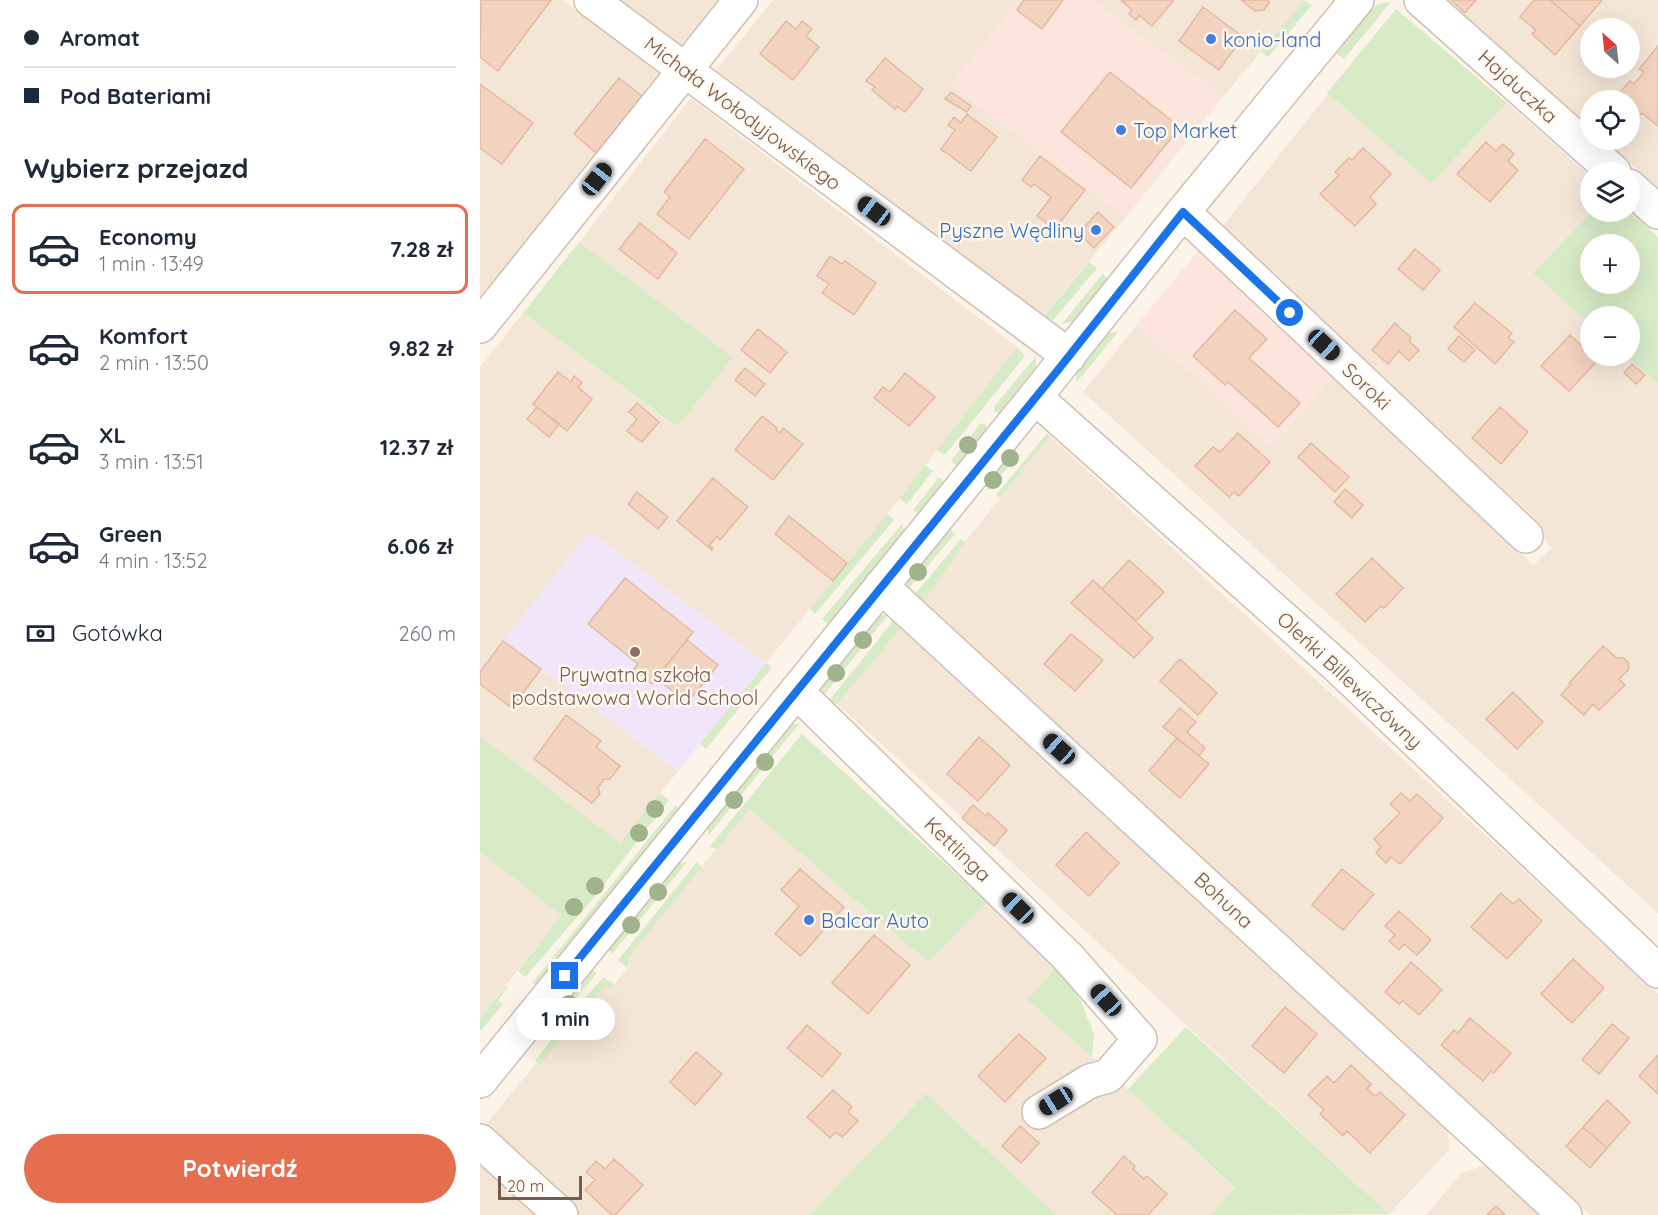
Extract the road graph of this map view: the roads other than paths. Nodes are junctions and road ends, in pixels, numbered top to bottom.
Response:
1 (591, 0) edge
2 (741, 0) edge
3 (1357, 0) edge
4 (1422, 0) edge
5 (684, 69) junction
6 (1603, 162) edge
7 (1640, 196) edge
8 (1183, 212) junction
9 (1658, 212) edge
10 (480, 326) edge
11 (1069, 356) junction
12 (1035, 397) junction
13 (1526, 536) dead end
14 (881, 586) junction
15 (796, 691) junction
16 (1658, 971) edge
17 (480, 1081) edge
18 (1040, 1112) dead end
19 (480, 1141) edge
20 (561, 1215) edge
21 (1565, 1215) edge

1 - 5 street, Michała Wołodyjowskiego
2 - 5 street
3 - 8 street
4 - 6 street, Hajduczka
5 - 10 street
5 - 11 street, Michała Wołodyjowskiego
7 - 9 street
8 - 11 street
8 - 13 street, Soroki
11 - 12 street
12 - 14 street
12 - 16 street, Oleńki Billewiczówny
14 - 15 street
14 - 21 street, Bohuna
15 - 17 street
15 - 18 street, Kettlinga
19 - 20 street

